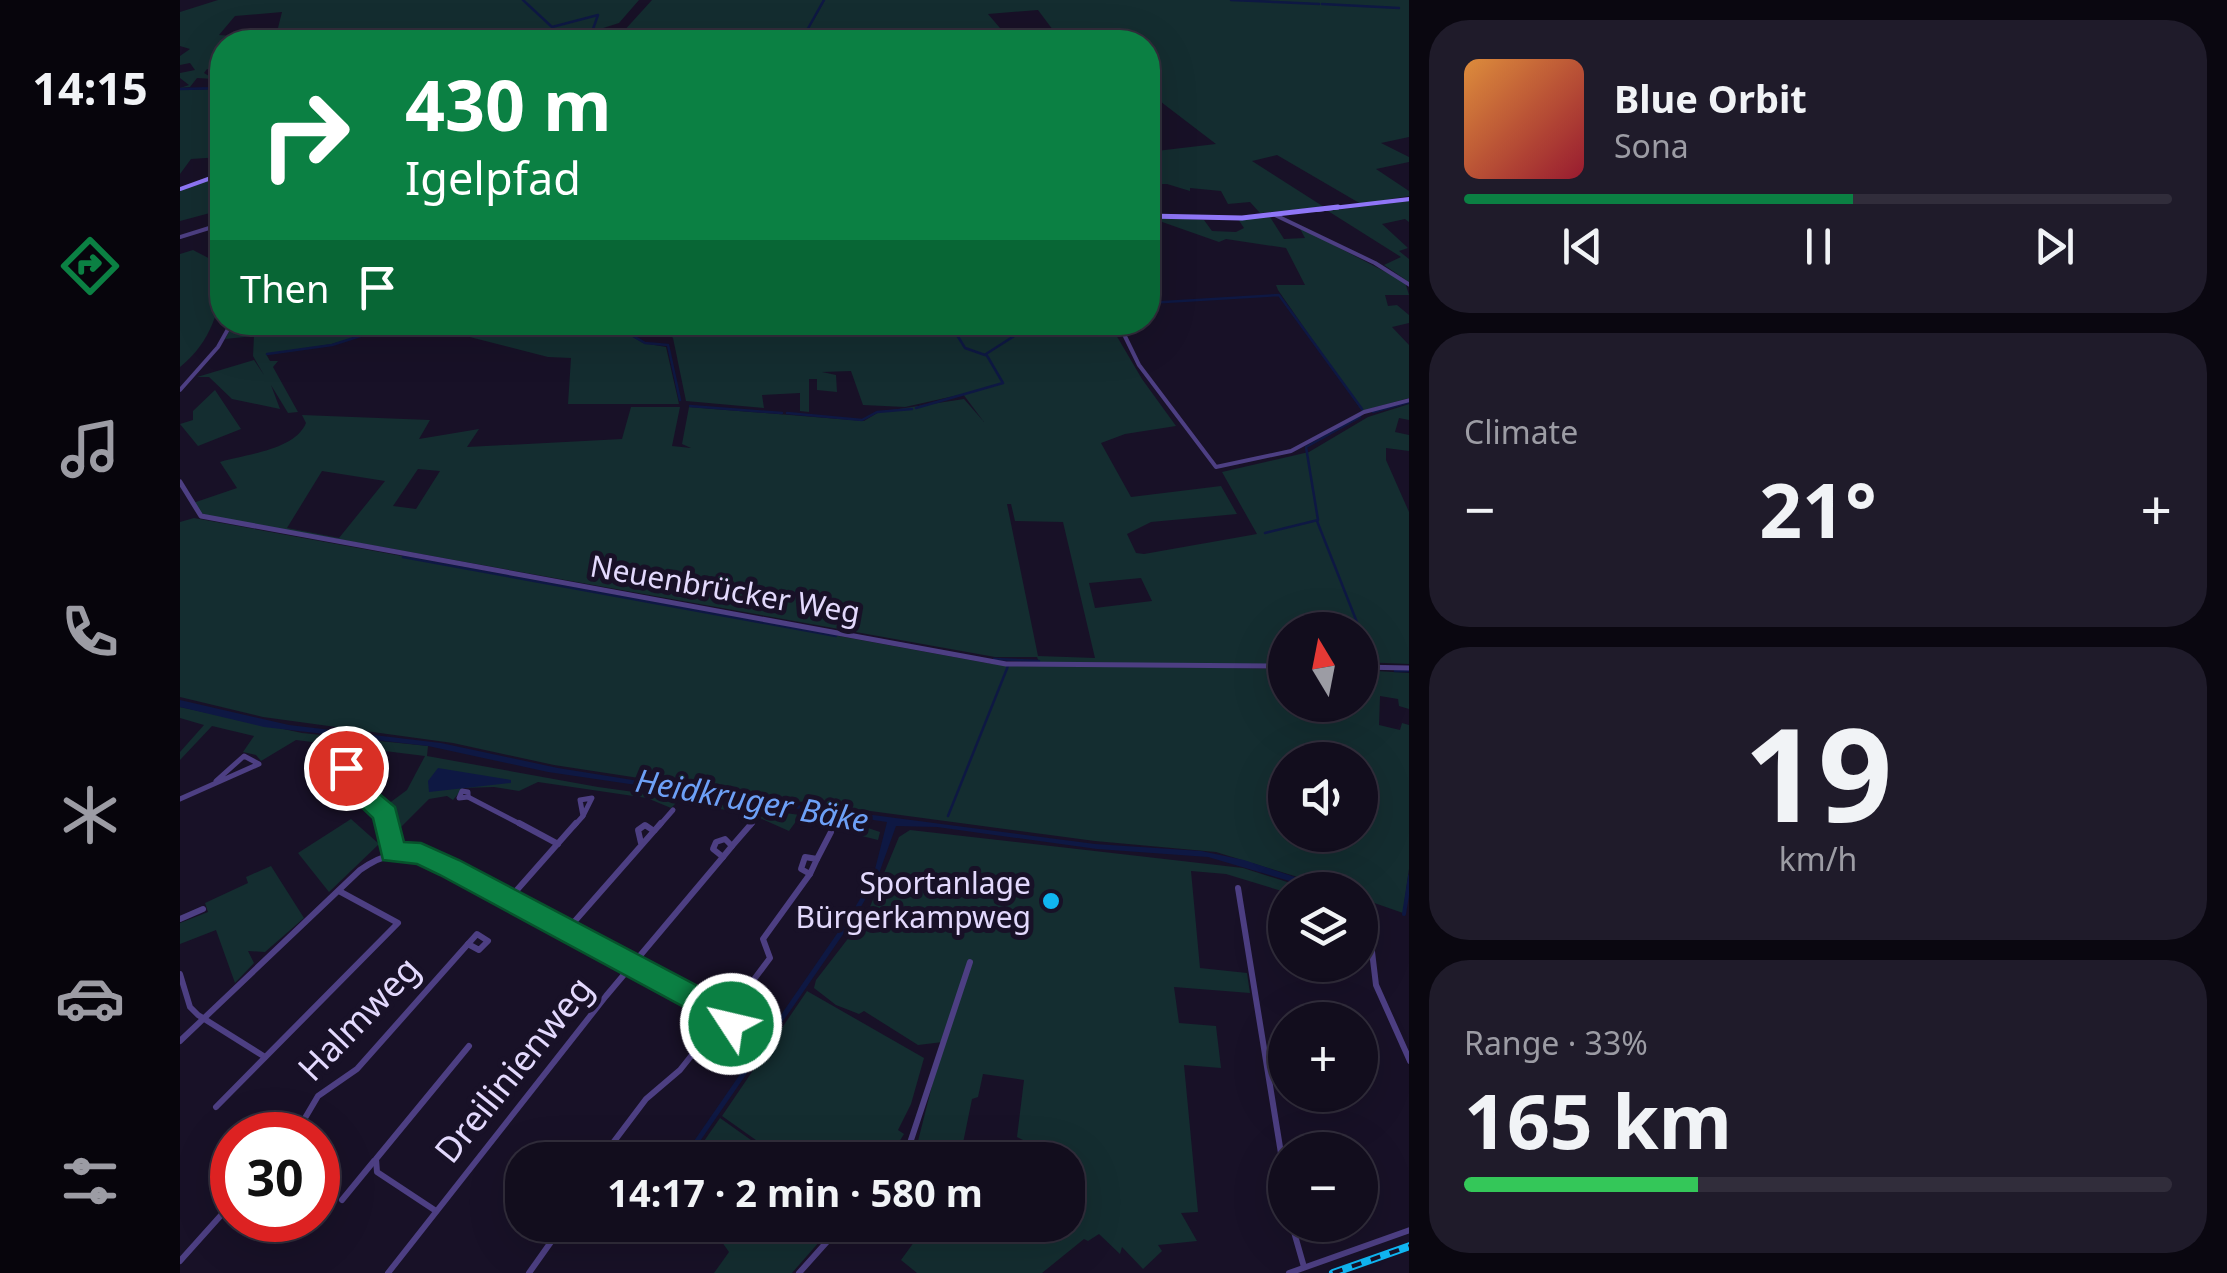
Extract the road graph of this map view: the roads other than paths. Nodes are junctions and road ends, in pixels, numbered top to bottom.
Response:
1 (210, 179) edge
2 (180, 190) edge
3 (1409, 199) edge
4 (1275, 215) junction
5 (1160, 216) edge
6 (210, 228) edge
7 (181, 237) edge
8 (1409, 284) edge
9 (225, 335) edge
10 (1124, 335) edge
11 (180, 390) edge
12 (1409, 400) edge
13 (180, 482) edge
14 (1268, 666) edge
15 (1378, 667) edge
16 (1409, 668) edge
17 (347, 781) dead end
18 (216, 782) junction
19 (468, 798) dead end
20 (180, 799) edge
21 (673, 810) dead end
22 (582, 816) dead end
23 (753, 822) dead end
24 (831, 832) dead end
25 (559, 844) junction
26 (732, 846) junction
27 (392, 852) junction
28 (723, 857) junction
29 (817, 860) junction
30 (810, 874) junction
31 (1238, 888) dead end
32 (339, 891) junction
33 (509, 899) junction
34 (203, 909) dead end
35 (180, 918) edge
36 (567, 930) junction
37 (468, 944) dead end
38 (970, 962) dead end
39 (633, 965) junction
40 (180, 974) edge
41 (1376, 982) edge
42 (731, 1010) junction
43 (719, 1016) junction
44 (206, 1020) junction
45 (180, 1041) edge
46 (469, 1046) dead end
47 (265, 1057) junction
48 (1409, 1059) edge
49 (216, 1107) dead end
50 (312, 1112) edge
51 (1278, 1132) edge
52 (614, 1142) edge
53 (910, 1142) edge
54 (376, 1159) junction
55 (342, 1200) dead end
56 (436, 1211) junction
57 (210, 1227) edge
58 (1409, 1230) edge
59 (551, 1242) edge
60 (827, 1242) edge
61 (1297, 1242) edge
62 (180, 1260) edge
63 (1304, 1268) junction
64 (388, 1273) edge
65 (529, 1273) edge
66 (799, 1273) edge
67 (1289, 1273) edge

1 - 2 street
3 - 4 street
4 - 5 street
4 - 8 street
6 - 7 street
9 - 11 street
10 - 12 street
13 - 14 street, Neuenbrücker Weg
15 - 16 street
17 - 27 street
18 - 18 street
18 - 20 street
19 - 25 street
21 - 36 street
22 - 25 street
23 - 26 street, Dreilinienweg
24 - 29 street
25 - 33 street
26 - 28 street, Dreilinienweg
26 - 28 street, Dreilinienweg
27 - 32 street
27 - 33 street
28 - 39 street, Dreilinienweg
29 - 30 street
29 - 30 street
30 - 42 street
31 - 51 street
32 - 44 street
32 - 47 street
33 - 36 street
34 - 35 street
36 - 39 street
37 - 50 street, Halmweg
38 - 53 street
39 - 43 street
39 - 56 street, Dreilinienweg
40 - 44 street
41 - 48 street
42 - 43 street
42 - 43 street
43 - 52 street
44 - 45 street
44 - 47 street
46 - 54 street
47 - 49 street
54 - 55 street
54 - 56 street
56 - 64 street, Dreilinienweg
57 - 62 street
58 - 63 street
59 - 65 street
60 - 66 street
61 - 63 street
63 - 67 street

